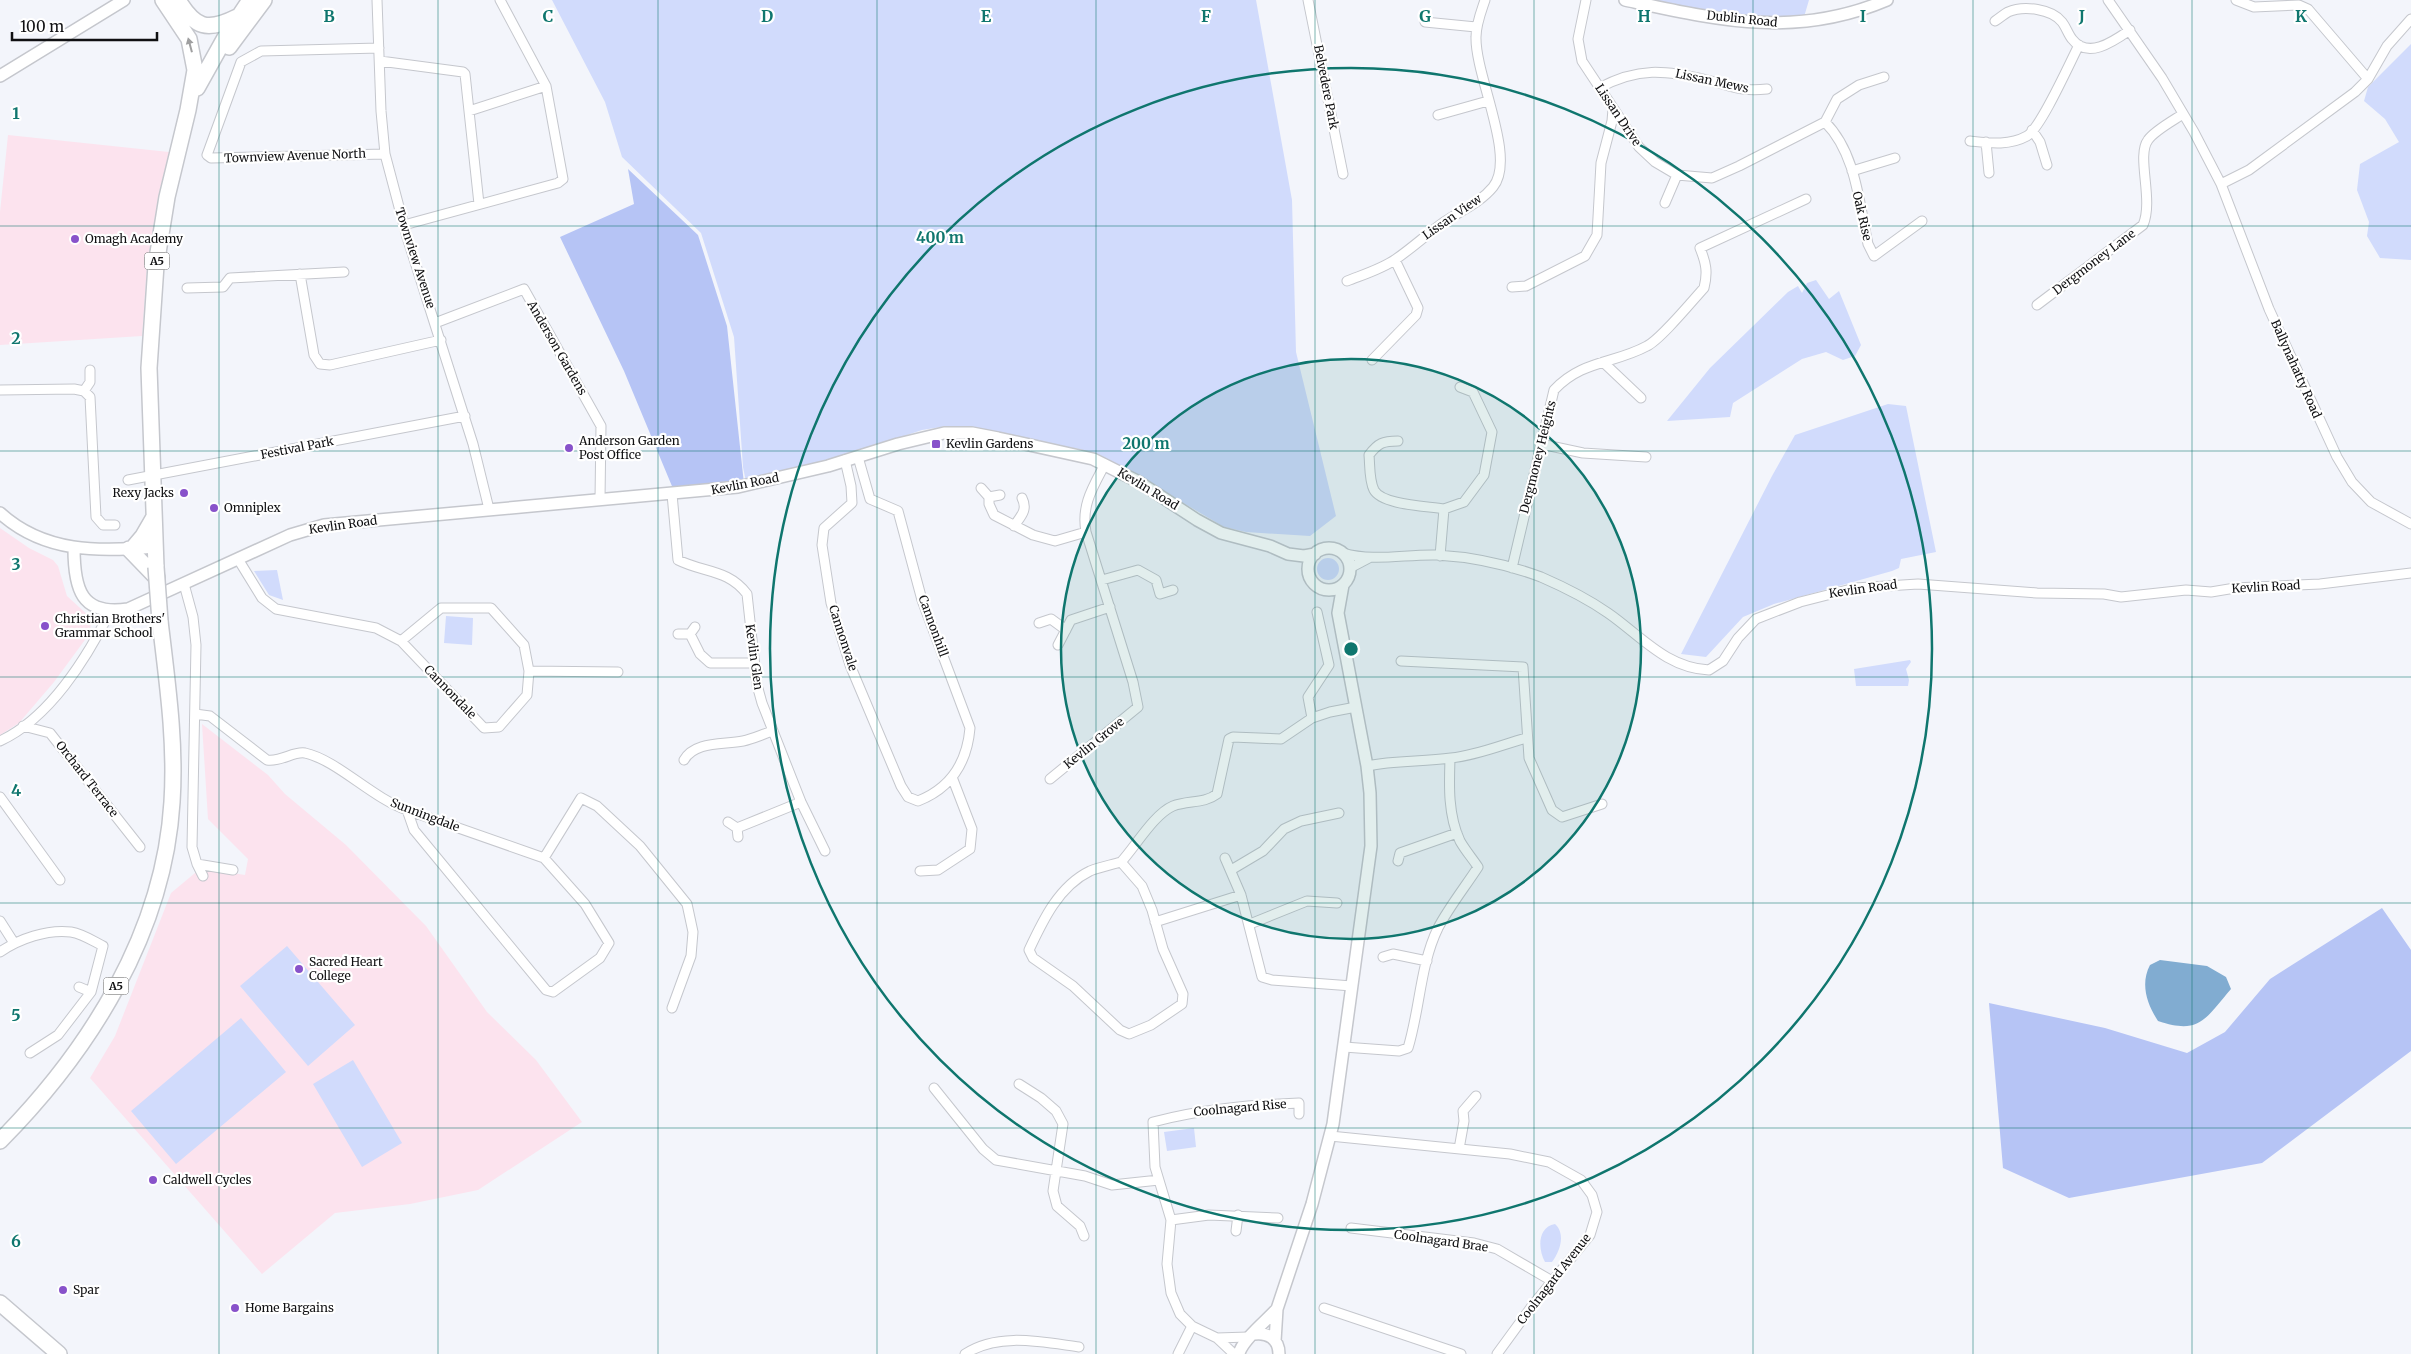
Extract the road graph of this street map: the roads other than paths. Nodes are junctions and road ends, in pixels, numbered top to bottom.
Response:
1 (124, 0) edge
2 (163, 0) edge
3 (178, 0) edge
4 (250, 0) edge
5 (264, 0) edge
6 (377, 0) edge
7 (500, 0) edge
8 (1308, 0) edge
9 (1485, 0) edge
10 (1586, 0) edge
11 (1625, 0) edge
12 (1887, 0) edge
13 (2108, 0) edge
14 (2236, 0) edge
15 (2300, 3) edge
16 (239, 17) junction
17 (2411, 19) edge
18 (1996, 21) dead end
19 (1425, 22) dead end
20 (1476, 26) junction
21 (2130, 30) junction
22 (2079, 45) junction
23 (379, 48) junction
24 (380, 61) junction
25 (206, 71) junction
26 (0, 76) edge
27 (1884, 78) dead end
28 (2368, 79) junction
29 (546, 86) junction
30 (1600, 88) junction
31 (1767, 89) dead end
32 (1488, 101) junction
33 (1613, 109) junction
34 (188, 110) junction
35 (469, 111) junction
36 (1438, 114) dead end
37 (2183, 114) junction
38 (1825, 122) junction
39 (2032, 130) junction
40 (1970, 141) dead end
41 (1986, 142) junction
42 (385, 154) junction
43 (1895, 158) dead end
44 (2047, 166) dead end
45 (1852, 171) junction
46 (1989, 173) dead end
47 (1343, 174) dead end
48 (1677, 175) junction
49 (2221, 184) junction
50 (1806, 199) dead end
51 (1665, 203) dead end
52 (479, 204) junction
53 (1922, 221) dead end
54 (404, 225) junction
55 (1395, 260) junction
56 (344, 272) dead end
57 (300, 274) junction
58 (1347, 280) dead end
59 (187, 288) dead end
60 (1512, 288) dead end
61 (2037, 305) dead end
62 (435, 323) junction
63 (441, 340) junction
64 (1372, 360) dead end
65 (1604, 362) junction
66 (90, 370) dead end
67 (1460, 387) dead end
68 (0, 390) edge
69 (84, 391) junction
70 (1641, 398) dead end
71 (464, 416) junction
72 (1398, 441) dead end
73 (1541, 444) junction
74 (858, 456) junction
75 (1646, 457) dead end
76 (845, 460) junction
77 (1105, 464) junction
78 (128, 480) dead end
79 (981, 488) dead end
80 (672, 494) junction
81 (1000, 495) dead end
82 (989, 497) junction
83 (1022, 498) dead end
84 (600, 499) junction
85 (490, 509) junction
86 (1444, 509) junction
87 (0, 513) edge
88 (154, 517) junction
89 (2411, 524) edge
90 (115, 525) dead end
91 (1014, 526) junction
92 (1086, 532) junction
93 (155, 547) junction
94 (74, 548) junction
95 (130, 549) junction
96 (1343, 553) junction
97 (1288, 554) junction
98 (1315, 554) junction
99 (1440, 556) junction
100 (1370, 558) junction
101 (238, 559) junction
102 (1350, 568) junction
103 (1512, 568) junction
104 (153, 570) junction
105 (1309, 573) junction
106 (2411, 573) edge
107 (1102, 580) junction
108 (184, 584) junction
109 (1342, 585) junction
110 (1323, 588) junction
111 (1173, 590) dead end
112 (1110, 607) junction
113 (110, 612) junction
114 (1317, 612) dead end
115 (1338, 613) junction
116 (1038, 623) dead end
117 (1066, 630) junction
118 (678, 634) dead end
119 (401, 641) junction
120 (1058, 645) dead end
121 (1401, 661) dead end
122 (754, 663) junction
123 (529, 671) junction
124 (618, 672) dead end
125 (1356, 707) junction
126 (195, 714) junction
127 (1312, 718) junction
128 (24, 726) junction
129 (773, 731) junction
130 (1526, 738) junction
131 (0, 741) edge
132 (1450, 759) junction
133 (684, 760) dead end
134 (1367, 766) junction
135 (952, 777) junction
136 (1050, 779) dead end
137 (0, 797) edge
138 (927, 797) joint
139 (801, 802) junction
140 (1602, 804) dead end
141 (407, 810) junction
142 (1339, 813) dead end
143 (728, 822) dead end
144 (737, 828) junction
145 (1457, 833) junction
146 (738, 837) dead end
147 (140, 847) dead end
148 (825, 851) dead end
149 (544, 858) junction
150 (1225, 858) dead end
151 (1398, 861) dead end
152 (1121, 862) junction
153 (197, 864) junction
154 (233, 870) dead end
155 (1231, 870) junction
156 (920, 871) dead end
157 (203, 876) dead end
158 (60, 880) dead end
159 (1241, 895) junction
160 (1337, 902) dead end
161 (0, 921) edge
162 (1155, 922) junction
163 (1250, 924) junction
164 (14, 943) junction
165 (0, 952) edge
166 (1383, 957) dead end
167 (1427, 961) junction
168 (1352, 986) junction
169 (79, 987) dead end
170 (91, 992) junction
171 (672, 1008) dead end
172 (1344, 1047) junction
173 (30, 1053) dead end
174 (1019, 1084) dead end
175 (934, 1088) dead end
176 (1476, 1096) dead end
177 (1299, 1114) dead end
178 (1330, 1136) junction
179 (0, 1141) edge
180 (1459, 1149) junction
181 (1057, 1172) junction
182 (1159, 1180) junction
183 (1238, 1215) junction
184 (1278, 1218) dead end
185 (1171, 1220) junction
186 (1350, 1228) dead end
187 (1236, 1231) dead end
188 (1084, 1236) dead end
189 (1552, 1281) junction
190 (0, 1303) edge
191 (1324, 1308) dead end
192 (1277, 1309) junction
193 (1192, 1326) junction
194 (1251, 1335) junction
195 (1217, 1338) junction
196 (1275, 1341) junction
197 (1079, 1347) dead end
198 (59, 1354) edge
199 (964, 1354) edge
200 (1178, 1354) edge
201 (1234, 1354) edge
202 (1239, 1354) edge
203 (1279, 1354) edge
204 (1461, 1354) edge
205 (1497, 1354) edge

1 - 26 street
34 -> 2 highway
3 - 16 highway
4 - 16 highway, A5
5 - 25 highway
6 - 23 street, Townview Avenue
7 - 29 street
8 - 47 street, Belvedere Park
9 - 20 street, Lissan View
10 - 30 street, Lissan Drive
11 - 12 street, Dublin Road
13 - 21 street, Ballynahatty Road
14 - 15 street
15 - 28 street
16 - 25 highway, A5
17 - 28 street
18 - 22 street
19 - 20 street
20 - 32 street, Lissan View
21 - 22 street
21 - 37 street, Ballynahatty Road
22 - 39 street
23 - 24 street, Townview Avenue
23 - 42 street, Townview Avenue North
24 - 35 street
24 - 42 street, Townview Avenue
25 - 34 highway, A5
27 - 38 street
28 - 49 street
29 - 35 street
29 - 52 street
30 - 31 street, Lissan Mews
30 - 33 street, Lissan Drive
32 - 36 street
32 - 55 street, Lissan View
33 - 48 street, Lissan Drive
33 - 60 street
34 - 88 highway, A5
35 - 52 street
37 - 49 street, Ballynahatty Road
37 - 61 street, Dergmoney Lane
38 - 45 street, Oak Rise
38 - 48 street, Lissan Drive
39 - 41 street
39 - 44 street
40 - 41 street
41 - 46 street
42 - 54 street, Townview Avenue
43 - 45 street
45 - 53 street, Oak Rise
48 - 51 street
49 - 89 street, Ballynahatty Road
50 - 65 street, Dergmoney Heights
52 - 54 street
54 - 62 street, Townview Avenue
55 - 58 street, Lissan View
55 - 64 street
56 - 57 street
57 - 59 street
57 - 63 street
62 - 63 street, Townview Avenue
62 - 84 street, Anderson Gardens
63 - 71 street, Townview Avenue
65 - 70 street
65 - 73 street, Dergmoney Heights
66 - 69 street
67 - 86 street
68 - 69 street
69 - 90 street
71 - 78 street, Festival Park
71 - 85 street, Townview Avenue
72 - 86 street
73 - 75 street
73 - 103 street, Dergmoney Heights
74 - 76 street, Kevlin Road
74 - 77 street, Kevlin Road
74 - 135 street, Cannonhill
76 - 80 street, Kevlin Road
76 - 138 street, Cannonvale
77 - 92 street
77 - 97 street, Kevlin Road
79 - 82 street
80 - 84 street, Kevlin Road
80 - 122 street, Kevlin Glen
81 - 82 street
82 - 91 street
83 - 91 street
84 - 85 street, Kevlin Road
85 - 101 street, Kevlin Road
86 - 99 street
87 - 94 street
88 - 93 highway, A5
88 - 95 highway
91 - 92 street
92 - 107 street
93 - 95 street
93 - 104 highway, A5
94 - 95 street
94 - 113 street
95 - 104 highway
96 - 98 street
96 - 100 street, Kevlin Road
96 - 102 street
97 - 98 street, Kevlin Road
97 - 105 street, Kevlin Road
98 - 105 street
99 - 100 street, Kevlin Road
99 - 103 street, Kevlin Road
100 - 102 street, Kevlin Road
101 - 108 street, Kevlin Road
101 - 119 street, Cannondale
102 - 109 street
103 - 106 street, Kevlin Road
104 - 179 highway, A5, bridge
105 - 110 street
107 - 111 street
107 - 112 street
108 - 113 street, Kevlin Road
108 - 126 street
109 - 110 street
109 - 115 street
110 - 115 street
112 - 117 street
112 - 136 street, Kevlin Grove
113 - 128 street
114 - 127 street
115 - 125 street
116 - 117 street
117 - 120 street
118 - 122 street
119 - 123 street, Cannondale
119 - 123 street, Cannondale
121 - 130 street
122 - 129 street, Kevlin Glen
123 - 124 street
125 - 127 street
125 - 134 street
126 - 141 street, Sunningdale
126 - 153 street
127 - 152 street
128 - 131 street
128 - 147 street, Orchard Terrace
129 - 133 street
129 - 139 street, Kevlin Glen
130 - 132 street
130 - 140 street
132 - 134 street
132 - 145 street
134 - 168 street
135 - 138 street, Cannonhill
135 - 156 street
137 - 158 street
139 - 144 street
139 - 148 street, Kevlin Glen
141 - 149 street, Sunningdale
141 - 149 street, Sunningdale
142 - 155 street
143 - 144 street
144 - 146 street
145 - 151 street
145 - 167 street
149 - 171 street
150 - 155 street
152 - 162 street
152 - 162 street
153 - 154 street
153 - 157 street
155 - 159 street
159 - 162 street
159 - 163 street
160 - 163 street
161 - 164 street
163 - 168 street
164 - 165 street
164 - 170 street
166 - 167 street
167 - 172 street
168 - 172 street
169 - 170 street
170 - 173 street
172 - 178 street
174 - 181 street
175 - 181 street
176 - 180 street
177 - 182 street, Coolnagard Rise
178 - 180 street, Coolnagard Avenue
178 - 192 street
180 - 189 street, Coolnagard Avenue
181 - 182 street
181 - 188 street
182 - 185 street, Coolnagard Rise
183 - 184 street
183 - 185 street
183 - 187 street
185 - 193 street, Coolnagard Rise
186 - 189 street, Coolnagard Brae
189 - 205 street, Coolnagard Avenue
190 - 198 highway
191 - 204 street
192 - 194 street
192 - 196 street
193 - 195 street
193 - 200 street
194 - 195 street
194 - 196 street
194 - 202 street
195 - 201 street
196 - 203 street
197 - 199 street

